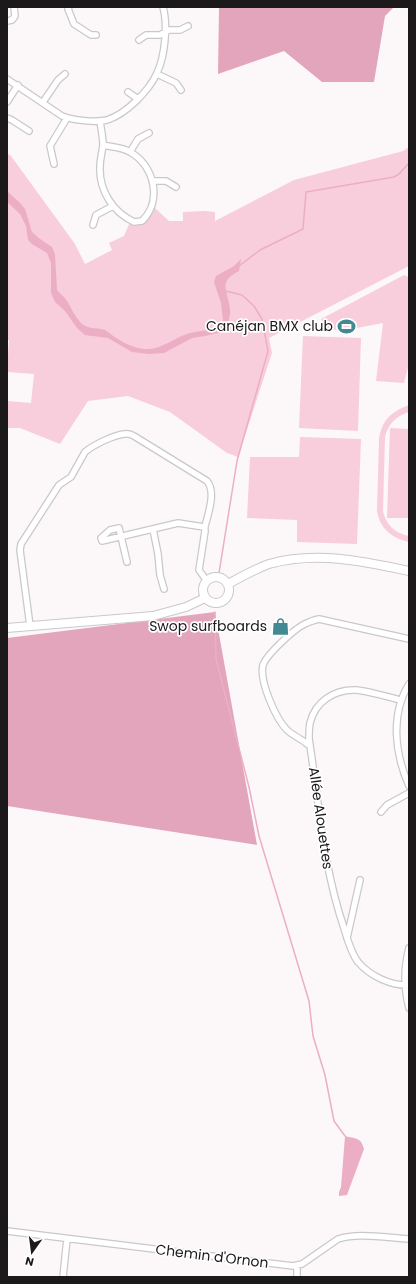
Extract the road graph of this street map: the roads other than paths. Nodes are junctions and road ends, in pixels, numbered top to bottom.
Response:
1 (14, 7) edge
2 (69, 7) edge
3 (163, 7) edge
4 (7, 21) edge
5 (188, 26) dead end
6 (165, 33) junction
7 (96, 35) dead end
8 (139, 40) dead end
9 (65, 74) dead end
10 (157, 74) junction
11 (7, 79) edge
12 (18, 85) junction
13 (181, 90) dead end
14 (128, 92) dead end
15 (138, 99) junction
16 (7, 102) edge
17 (43, 102) junction
18 (7, 118) edge
19 (67, 118) junction
20 (100, 120) junction
21 (29, 131) dead end
22 (149, 134) dead end
23 (103, 145) junction
24 (130, 152) junction
25 (54, 164) dead end
26 (153, 181) junction
27 (176, 187) dead end
28 (113, 206) junction
29 (93, 224) dead end
30 (204, 527) junction
31 (153, 529) junction
32 (127, 562) dead end
33 (409, 571) edge
34 (207, 581) junction
35 (228, 584) junction
36 (164, 589) dead end
37 (205, 598) junction
38 (30, 626) junction
39 (7, 628) edge
40 (409, 639) edge
41 (409, 684) edge
42 (401, 700) junction
43 (310, 746) junction
44 (409, 786) edge
45 (409, 793) edge
46 (380, 812) dead end
47 (360, 880) dead end
48 (347, 938) junction
49 (409, 948) edge
50 (407, 985) edge
51 (409, 1008) edge
52 (7, 1232) edge
53 (67, 1239) junction
54 (409, 1239) edge
55 (297, 1266) junction
56 (63, 1277) edge
57 (297, 1277) edge

1 - 4 street
2 - 7 street
3 - 6 street
5 - 6 street
6 - 8 street
6 - 10 street
9 - 17 street
10 - 13 street
10 - 15 street
11 - 12 street
12 - 16 street
12 - 17 street
14 - 15 street
15 - 20 street
17 - 19 street
18 - 21 street
19 - 20 street
19 - 25 street
20 - 23 street
22 - 24 street
23 - 24 street
23 - 28 street
24 - 26 street
26 - 27 street
26 - 28 street
28 - 29 street
30 - 31 street
30 - 34 street
30 - 38 street
31 - 32 street
31 - 36 street
33 - 35 street
34 - 35 street
34 - 37 street
35 - 37 street
37 - 38 street
38 - 39 street
40 - 43 street
41 - 42 street
42 - 43 street, Allée Alouettes
42 - 44 street
43 - 48 street, Allée Alouettes
45 - 46 street
47 - 48 street
48 - 50 street, Allée Alouettes
49 - 50 street
50 - 51 street
52 - 53 street, Chemin d'Ornon
53 - 55 street, Chemin d'Ornon
53 - 56 street
54 - 55 street
55 - 57 street

